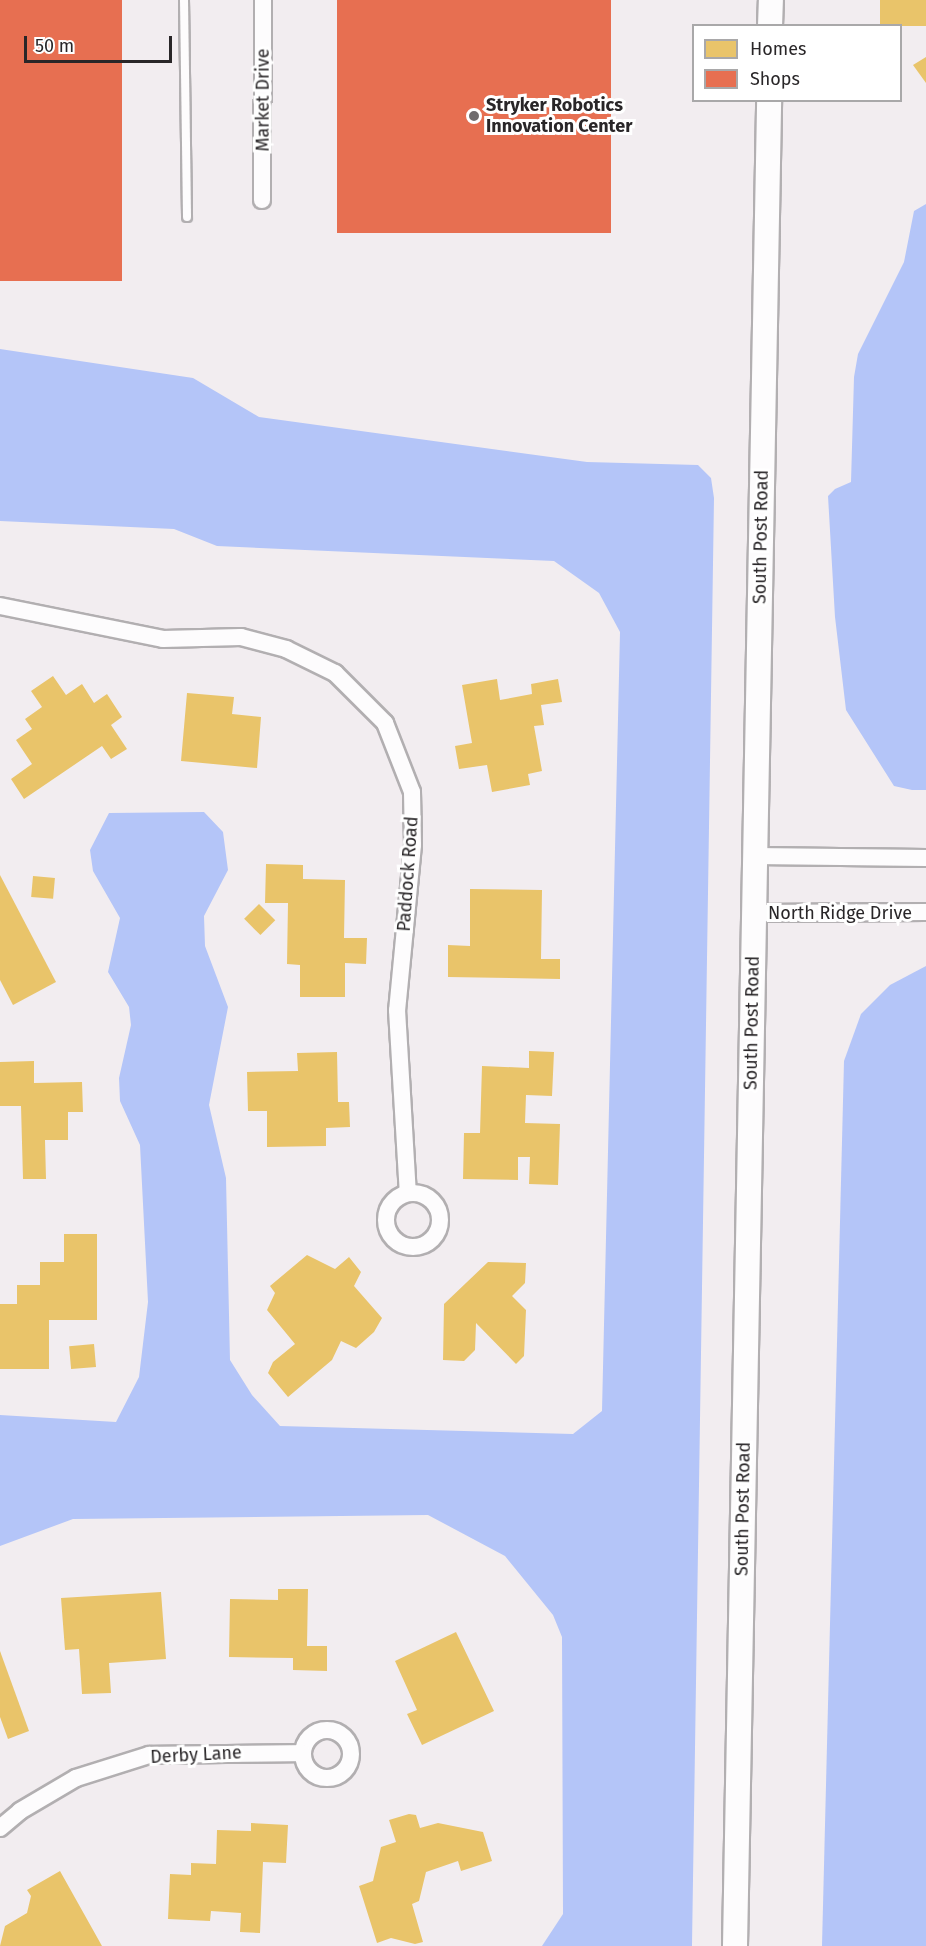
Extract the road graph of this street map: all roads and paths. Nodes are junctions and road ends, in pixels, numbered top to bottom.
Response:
1 (184, 0) edge
2 (263, 0) edge
3 (771, 0) edge
4 (770, 24) edge
5 (769, 102) edge
6 (262, 200) dead end
7 (187, 217) dead end
8 (0, 606) edge
9 (755, 856) junction
10 (926, 858) edge
11 (926, 912) edge
12 (754, 913) junction
13 (408, 1193) dead end
14 (303, 1753) dead end
15 (0, 1828) edge
16 (735, 1946) edge

1 - 7 lane
2 - 6 street, Market Drive
3 - 4 street
5 - 9 street, South Post Road
8 - 13 street, Paddock Road
9 - 10 street
9 - 12 street, South Post Road
11 - 12 street, North Ridge Drive
12 - 16 street, South Post Road
14 - 15 street, Derby Lane

